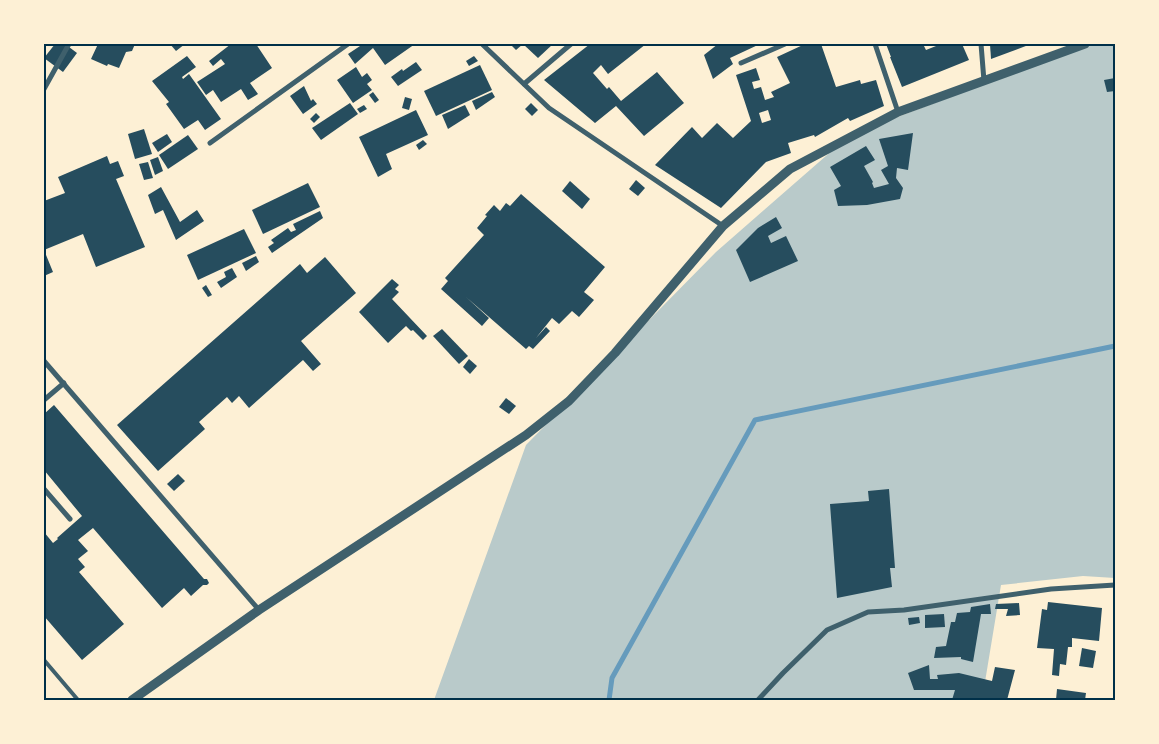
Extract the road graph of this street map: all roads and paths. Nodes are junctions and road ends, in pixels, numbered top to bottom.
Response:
1 (68, 44) edge
2 (348, 44) edge
3 (482, 44) edge
4 (571, 44) edge
5 (785, 44) edge
6 (875, 44) edge
7 (981, 44) edge
8 (1084, 44) edge
9 (741, 63) dead end
10 (984, 81) junction
11 (524, 84) junction
12 (44, 89) edge
13 (898, 112) junction
14 (210, 143) dead end
15 (723, 226) junction
16 (44, 361) edge
17 (64, 383) junction
18 (44, 400) edge
19 (44, 489) edge
20 (70, 520) dead end
21 (1115, 585) edge
22 (259, 610) junction
23 (44, 660) edge
24 (78, 700) edge
25 (132, 700) edge
26 (758, 700) edge

1 - 12 street
2 - 14 street
3 - 11 street
4 - 11 street
5 - 9 street
6 - 13 street
7 - 10 street
8 - 10 street
10 - 13 street
11 - 15 street
13 - 15 street
15 - 22 street
16 - 17 street
17 - 18 street
17 - 22 street
19 - 20 street
21 - 26 street
22 - 25 street
23 - 24 lane

